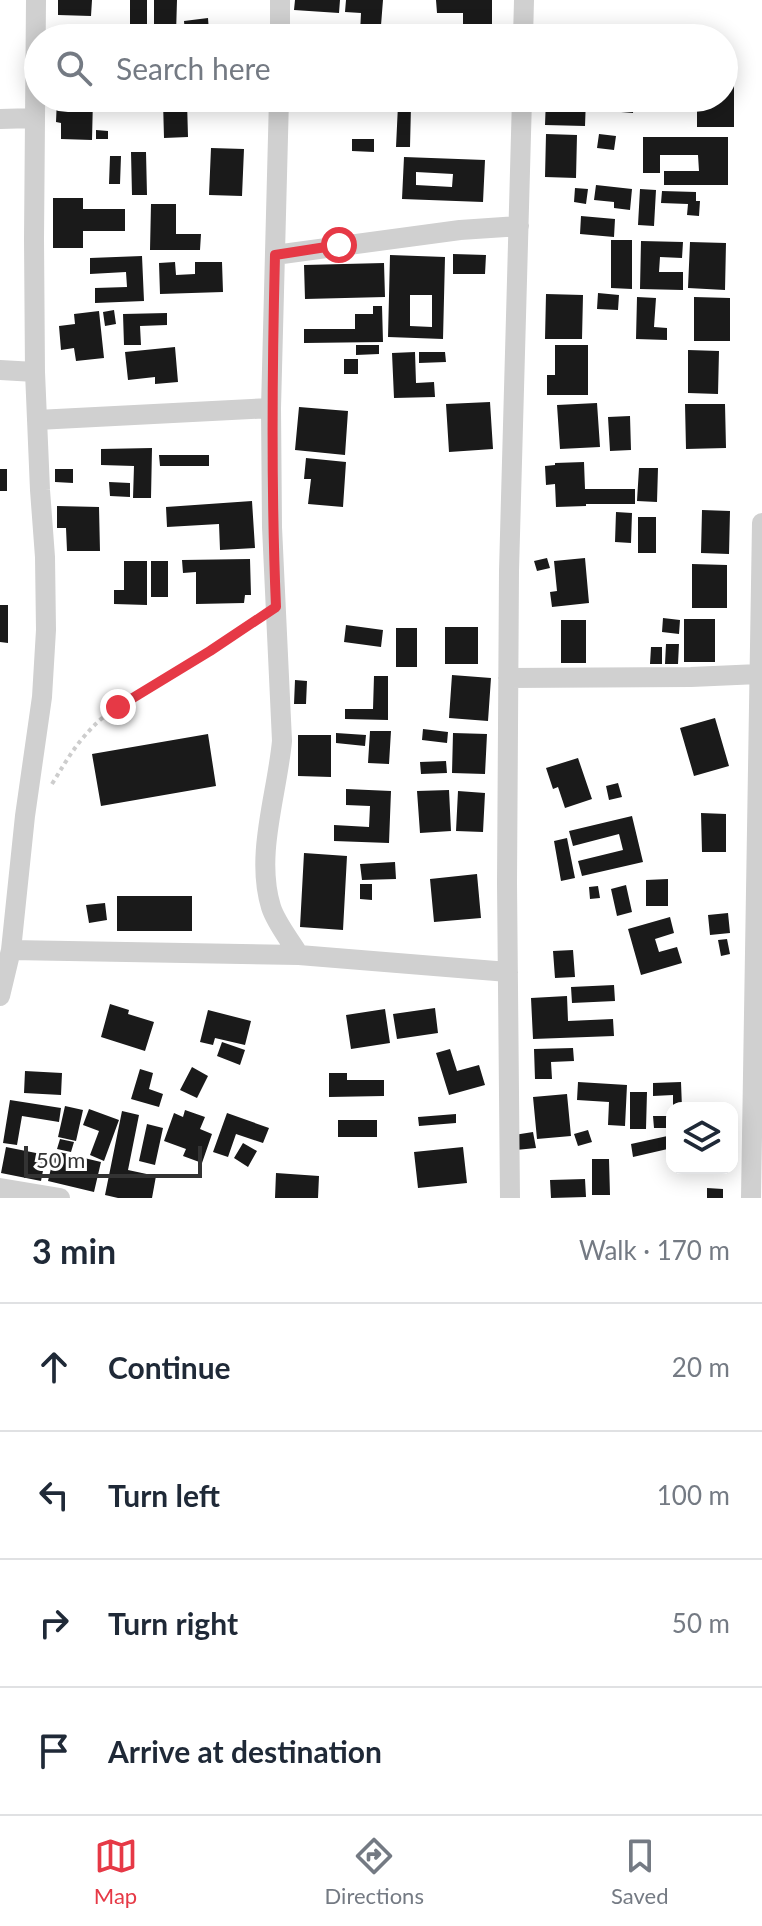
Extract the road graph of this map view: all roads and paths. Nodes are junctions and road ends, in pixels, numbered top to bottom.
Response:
1 (36, 0) edge
2 (280, 0) edge
3 (524, 0) edge
4 (36, 24) edge
5 (280, 24) edge
6 (523, 24) edge
7 (34, 112) edge
8 (279, 112) edge
9 (522, 112) edge
10 (34, 118) junction
11 (0, 119) edge
12 (519, 226) junction
13 (275, 255) junction
14 (0, 370) edge
15 (35, 372) junction
16 (271, 408) junction
17 (37, 420) junction
18 (762, 523) edge
19 (276, 607) junction
20 (759, 674) junction
21 (508, 678) junction
22 (51, 786) dead end
23 (11, 950) junction
24 (299, 955) junction
25 (508, 972) junction
26 (0, 996) edge
27 (757, 1162) edge
28 (0, 1188) edge
29 (60, 1198) edge
30 (510, 1198) edge
31 (751, 1198) edge

1 - 4 street
2 - 5 street
3 - 6 street
7 - 10 street
8 - 13 street
9 - 12 street
10 - 11 street
10 - 15 street
12 - 13 street
12 - 21 street
13 - 16 street
14 - 15 street
15 - 17 street
16 - 17 street
16 - 19 street
17 - 23 street
18 - 20 street
19 - 22 path
19 - 24 street
20 - 21 street
20 - 27 street
21 - 25 street
23 - 24 street
23 - 26 street
24 - 25 street
25 - 30 street
27 - 31 street
28 - 29 street

